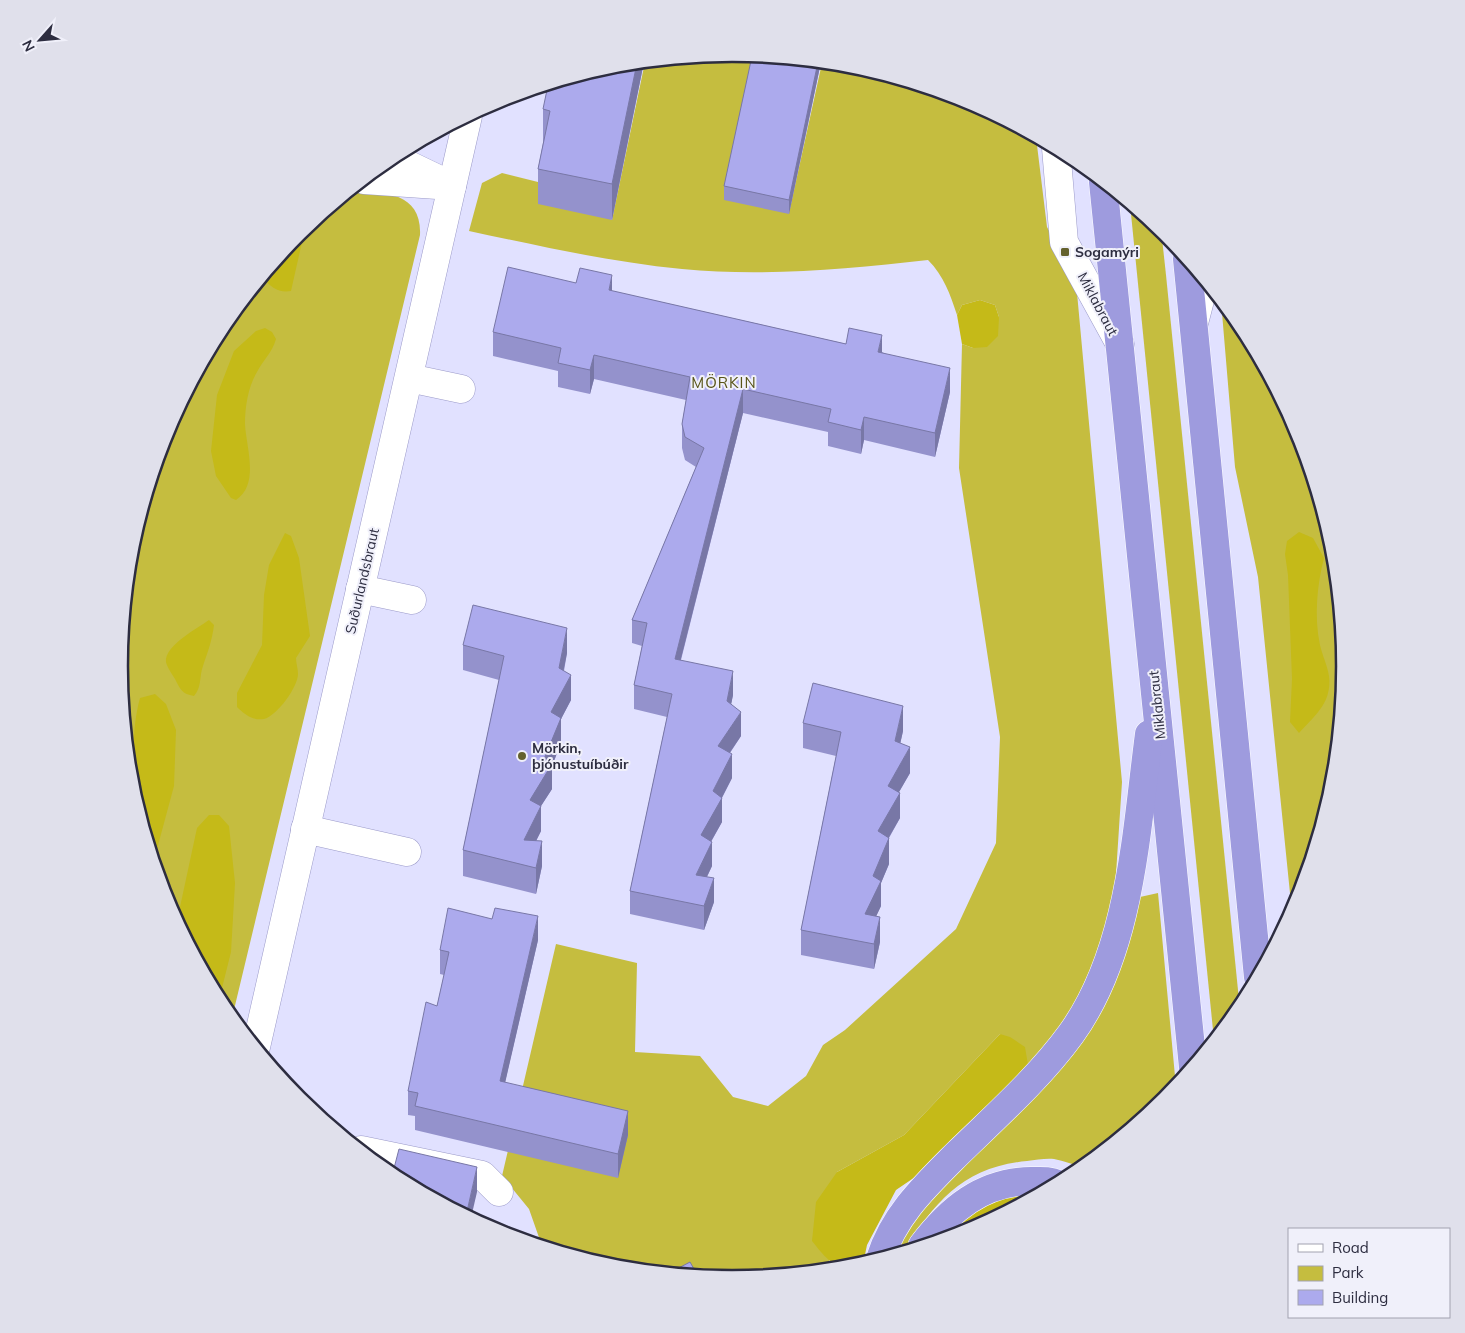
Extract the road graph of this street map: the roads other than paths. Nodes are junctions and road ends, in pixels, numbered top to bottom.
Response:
1 (466, 125) edge
2 (1057, 157) edge
3 (401, 161) edge
4 (374, 181) edge
5 (452, 186) junction
6 (1104, 190) edge
7 (1188, 269) edge
8 (1203, 288) edge
9 (1193, 327) junction
10 (1120, 344) junction
11 (409, 378) junction
12 (461, 389) dead end
13 (360, 589) junction
14 (412, 600) dead end
15 (1155, 688) junction
16 (305, 829) junction
17 (407, 852) dead end
18 (1257, 967) edge
19 (257, 1040) edge
20 (1192, 1059) edge
21 (374, 1153) edge
22 (1049, 1181) edge
23 (500, 1192) dead end
24 (928, 1238) edge
25 (882, 1252) edge

1 - 5 street, Suðurlandsbraut
2 - 10 street, Miklabraut
3 - 5 street
4 - 5 street
5 - 11 street, Suðurlandsbraut
6 - 10 highway, Miklabraut
7 - 9 highway
8 - 9 street
9 - 18 highway
10 - 15 highway, Miklabraut
11 - 12 street
11 - 13 street, Suðurlandsbraut
13 - 14 street
13 - 16 street, Suðurlandsbraut
15 - 20 highway, Miklabraut
15 - 25 highway
16 - 17 street
16 - 19 street, Suðurlandsbraut
21 - 23 street
22 - 24 highway

